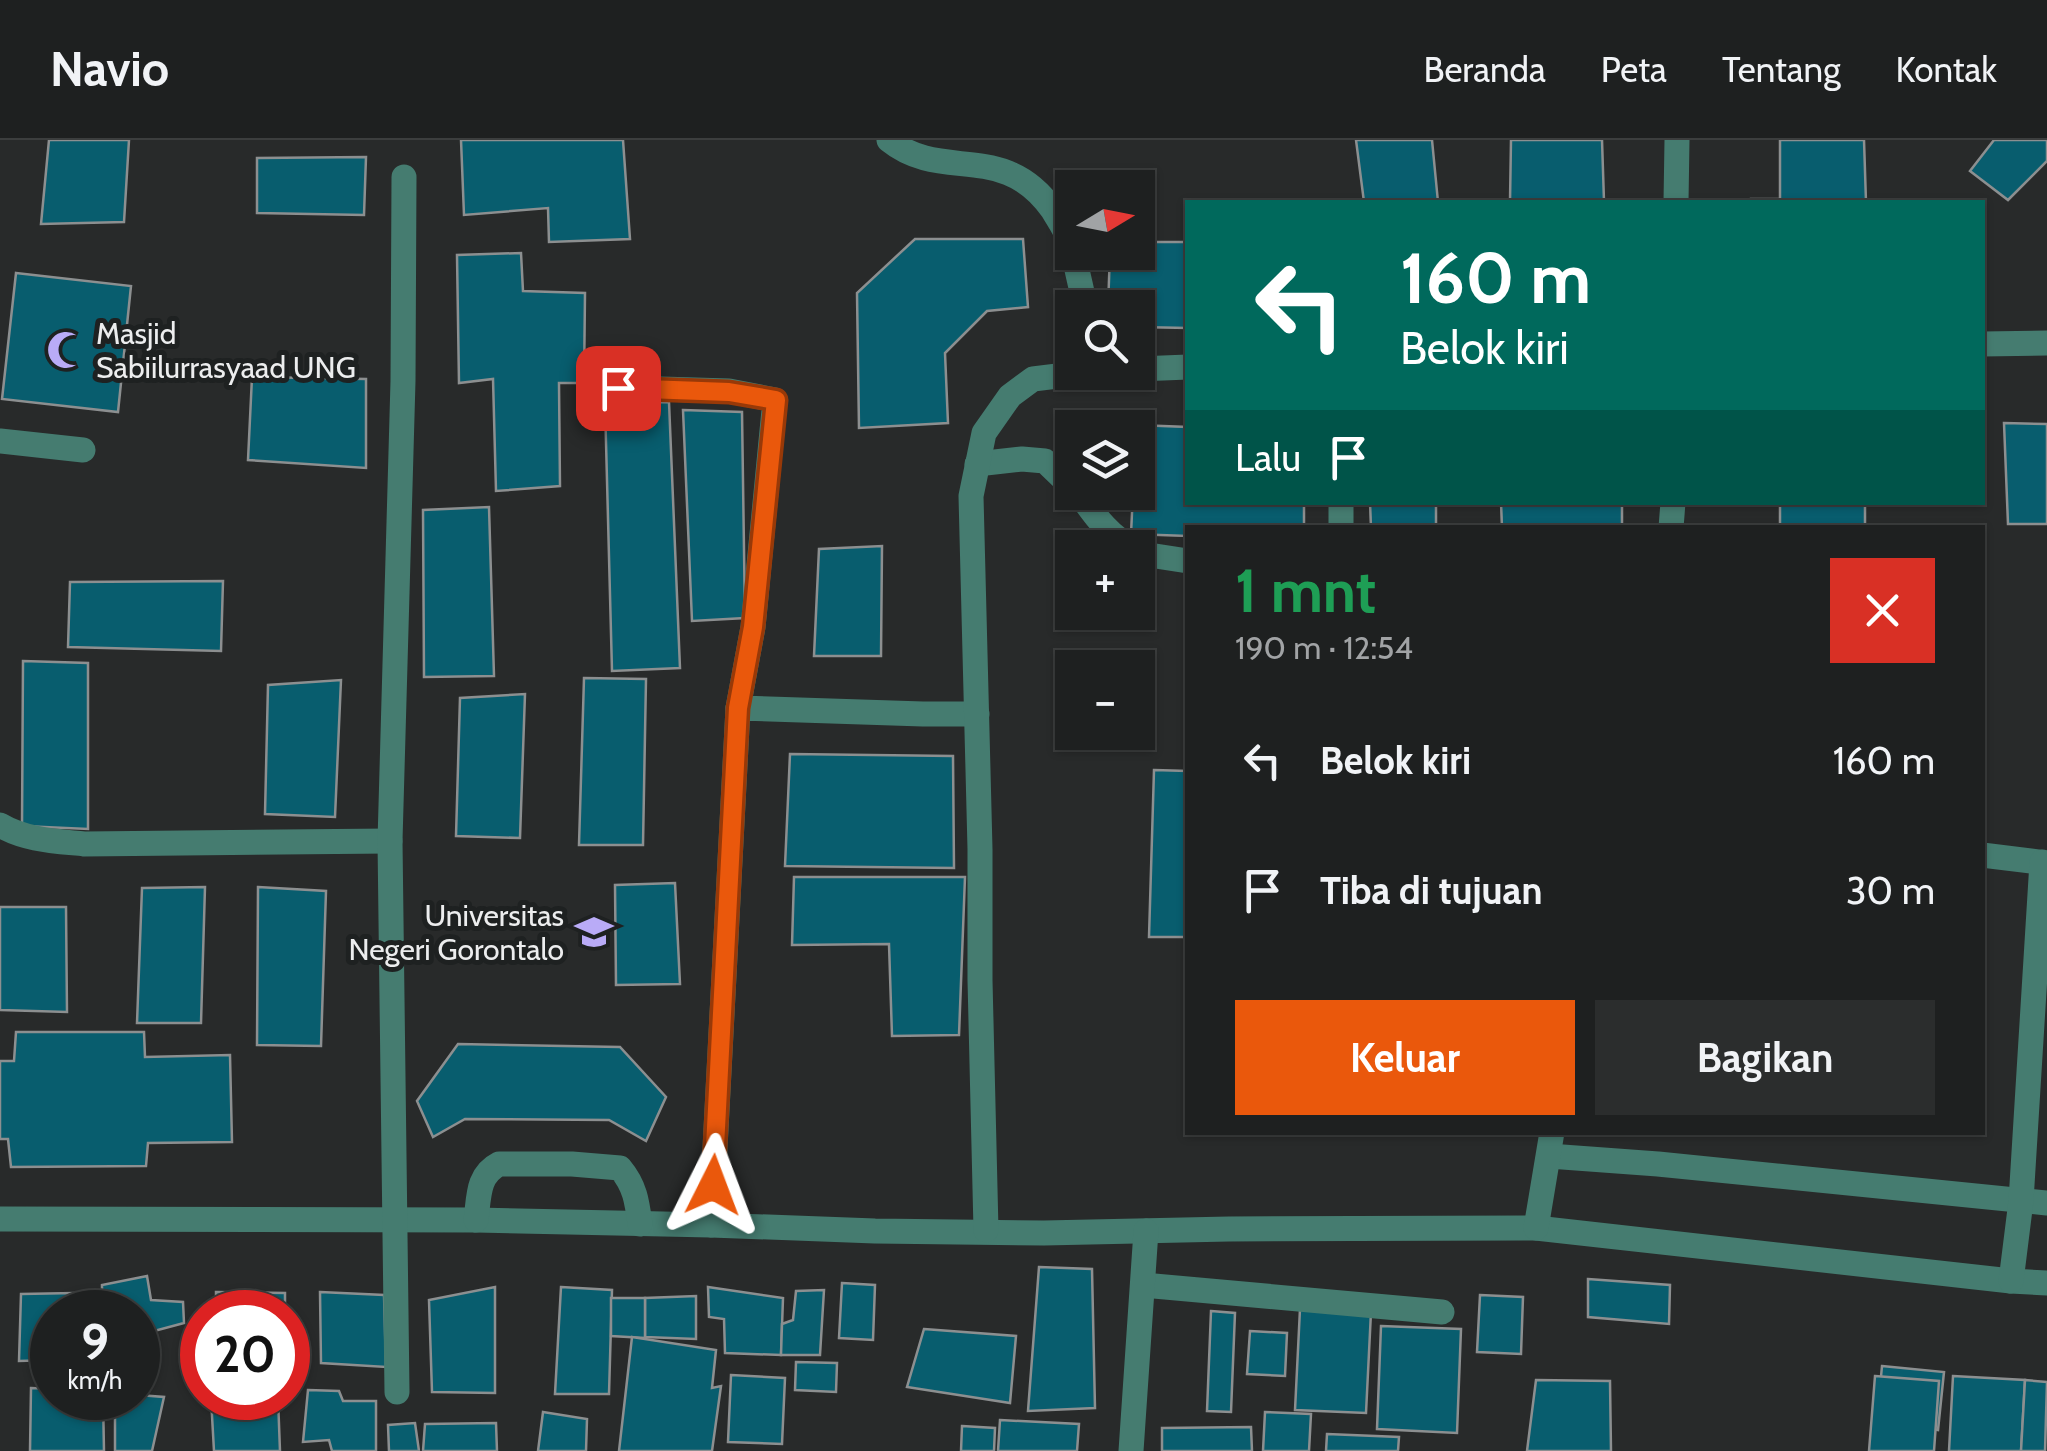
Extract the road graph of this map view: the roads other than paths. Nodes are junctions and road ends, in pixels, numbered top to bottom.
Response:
1 (889, 140) edge
2 (1677, 140) edge
3 (404, 177) dead end
4 (1676, 200) edge
5 (1055, 214) edge
6 (2047, 343) edge
7 (1985, 344) edge
8 (1185, 366) edge
9 (1155, 368) edge
10 (1055, 376) edge
11 (593, 387) dead end
12 (0, 442) edge
13 (82, 450) dead end
14 (977, 464) junction
15 (1055, 471) edge
16 (1090, 510) edge
17 (1108, 530) edge
18 (1155, 556) edge
19 (1185, 560) edge
20 (738, 708) junction
21 (977, 714) junction
22 (0, 825) edge
23 (390, 842) junction
24 (1985, 855) edge
25 (2045, 863) edge
26 (1550, 1144) edge
27 (2021, 1201) junction
28 (2047, 1203) edge
29 (0, 1219) edge
30 (476, 1220) junction
31 (396, 1221) junction
32 (640, 1224) junction
33 (711, 1224) junction
34 (1536, 1228) junction
35 (986, 1230) junction
36 (1146, 1231) junction
37 (2011, 1281) junction
38 (2047, 1282) edge
39 (1143, 1284) junction
40 (1442, 1312) dead end
41 (397, 1392) dead end
42 (1131, 1451) edge

1 - 5 street
2 - 4 street
3 - 23 street
6 - 7 street
8 - 9 street
10 - 14 street
11 - 20 street
12 - 13 street
14 - 15 street
14 - 21 street
16 - 17 street
18 - 19 street
20 - 21 street
20 - 33 street
21 - 35 street
22 - 23 street
23 - 31 street
24 - 25 street
25 - 27 street
26 - 27 street
26 - 34 street
27 - 28 street
27 - 37 street
29 - 31 street
30 - 31 street
30 - 32 street
30 - 32 street
31 - 41 street
32 - 33 street
33 - 35 street
34 - 36 street
34 - 37 street
35 - 36 street
36 - 39 street
37 - 38 street
39 - 40 street
39 - 42 street

